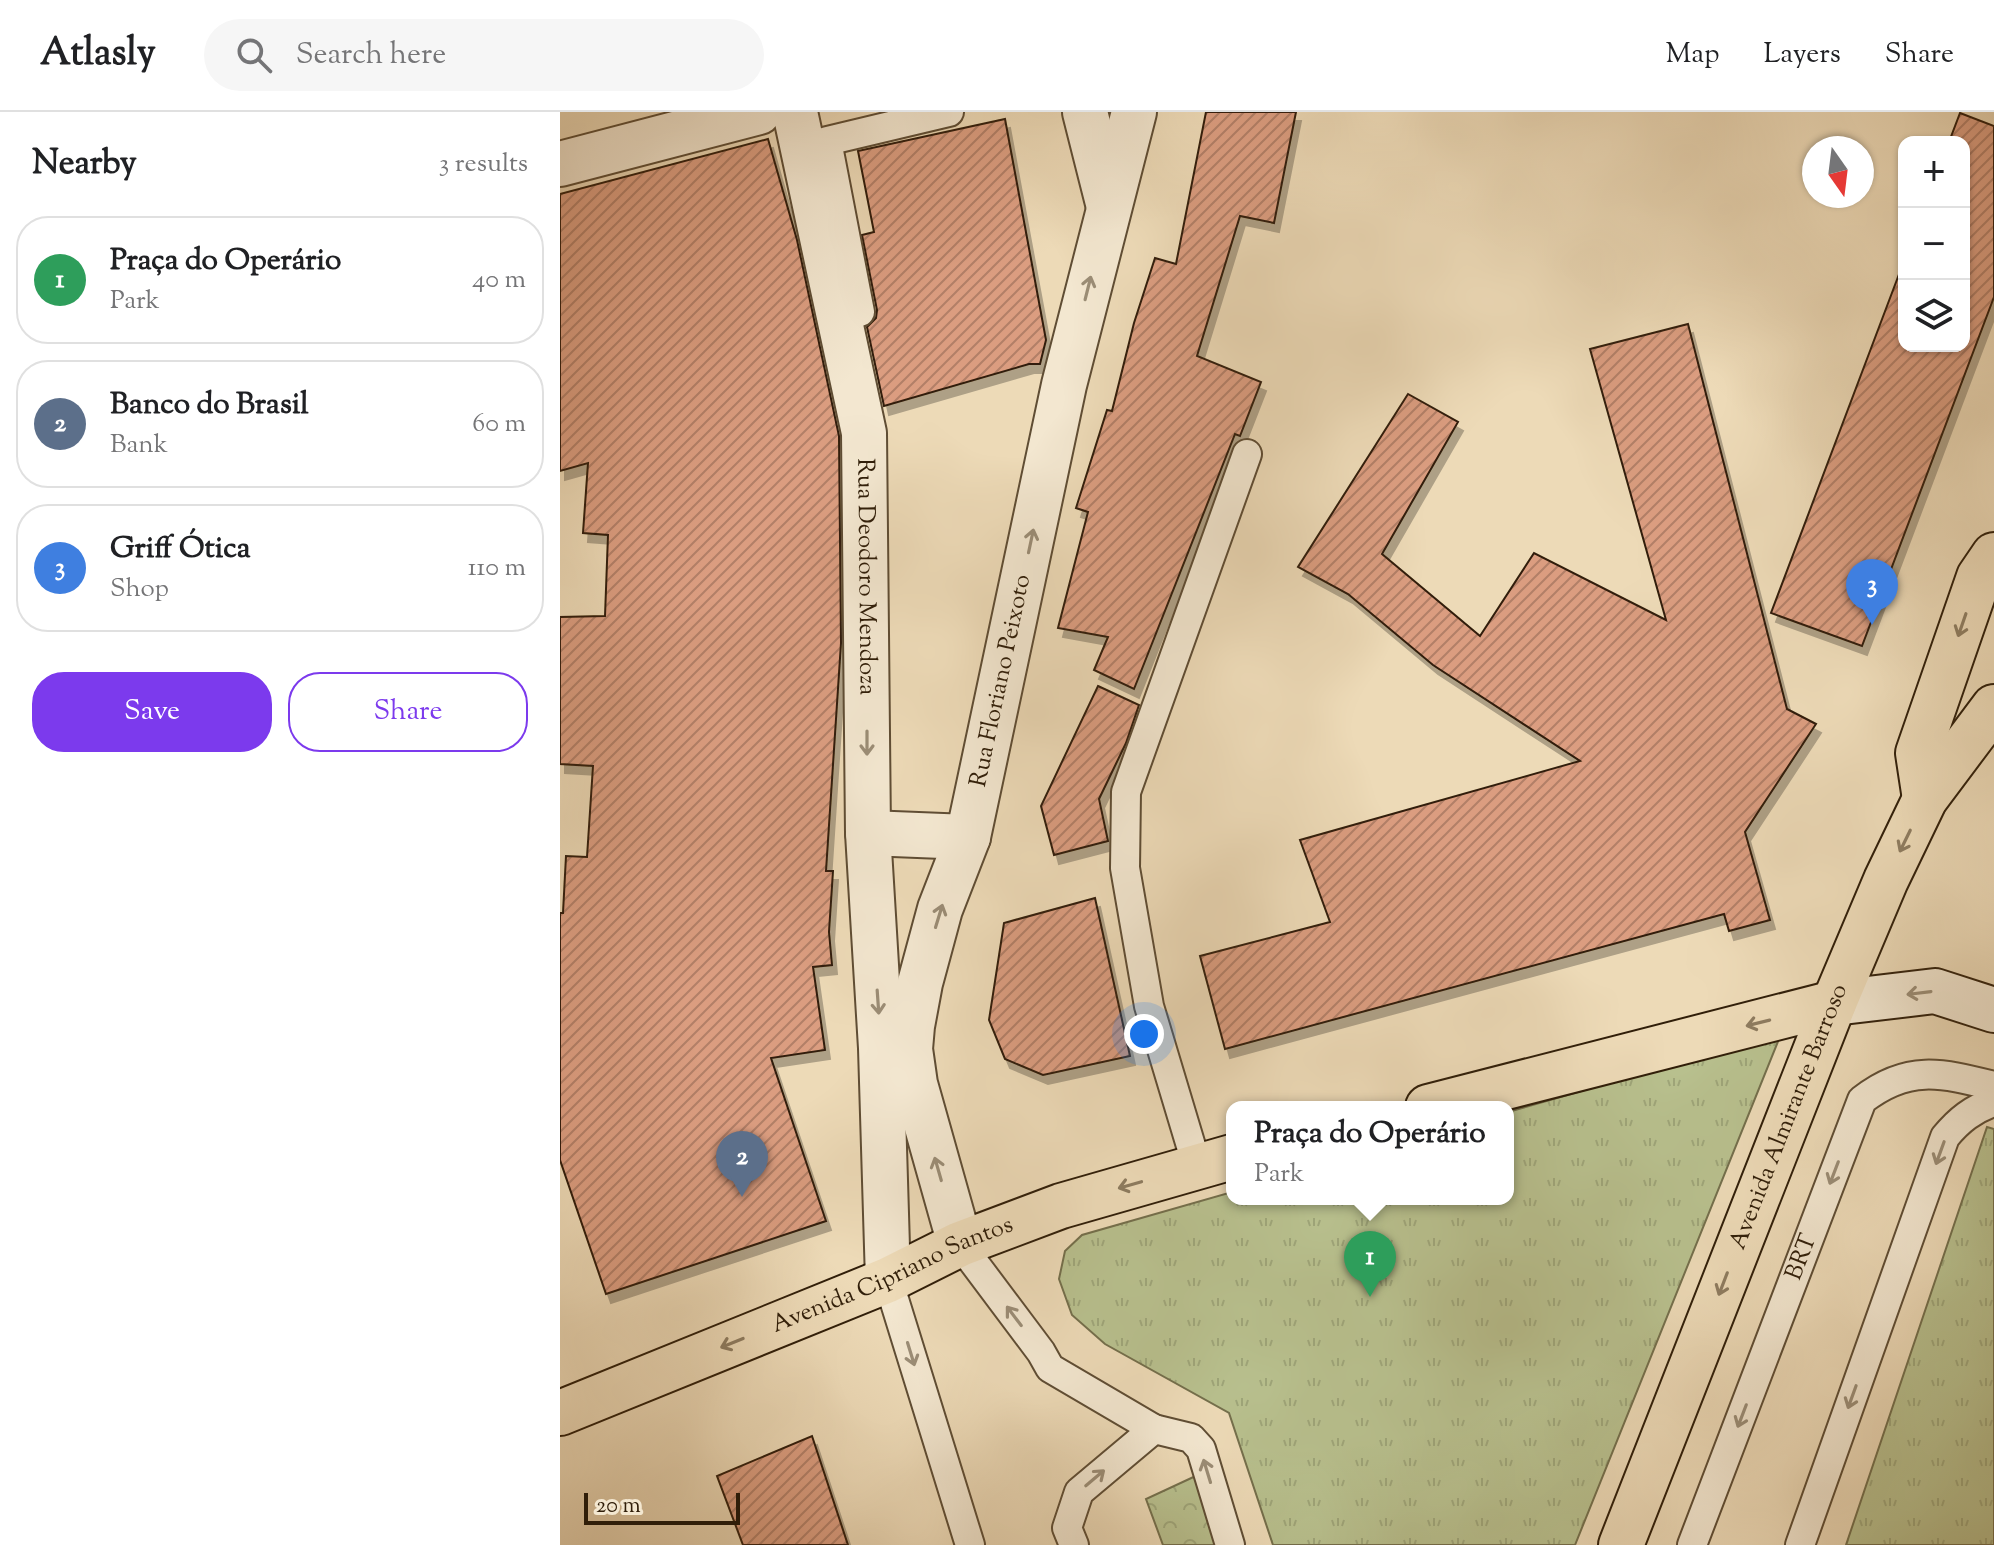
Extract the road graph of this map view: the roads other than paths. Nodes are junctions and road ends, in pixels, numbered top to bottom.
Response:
1 (759, 112) edge
2 (795, 112) edge
3 (949, 112) edge
4 (1134, 112) edge
5 (1078, 117) edge
6 (560, 164) edge
7 (1109, 205) junction
8 (880, 415) dead end
9 (1247, 454) dead end
10 (1994, 555) edge
11 (1994, 707) edge
12 (1925, 799) junction
13 (868, 833) junction
14 (968, 837) junction
15 (1834, 1003) junction
16 (1994, 1010) edge
17 (1994, 1086) edge
18 (1451, 1101) edge
19 (1994, 1102) edge
20 (1214, 1162) edge
21 (960, 1244) junction
22 (888, 1280) junction
23 (560, 1413) edge
24 (1154, 1429) junction
25 (970, 1545) edge
26 (1074, 1545) edge
27 (1230, 1545) edge
28 (1621, 1545) edge
29 (1692, 1545) edge
30 (1800, 1545) edge

1 - 6 street
2 -> 13 street, Rua Deodoro Mendoza
3 - 8 lane
4 - 7 street
5 - 7 street, Rua Floriano Peixoto
14 -> 7 street, Rua Floriano Peixoto
9 - 20 lane
10 -> 12 main road
11 - 12 main road, Avenida Almirante Barroso
12 -> 15 main road, Avenida Almirante Barroso
13 - 14 street
13 -> 22 street, Rua Deodoro Mendoza
21 -> 14 street, Rua Floriano Peixoto
16 -> 15 street
15 -> 18 main road
15 -> 28 main road, Avenida Almirante Barroso
17 -> 29 lane, BRT
19 -> 30 lane
20 -> 21 main road, Avenida Cipriano Santos
21 - 22 main road, Avenida Cipriano Santos
24 -> 21 lane
22 -> 23 main road, Avenida Cipriano Santos
22 -> 25 lane
26 -> 24 lane
27 -> 24 lane

